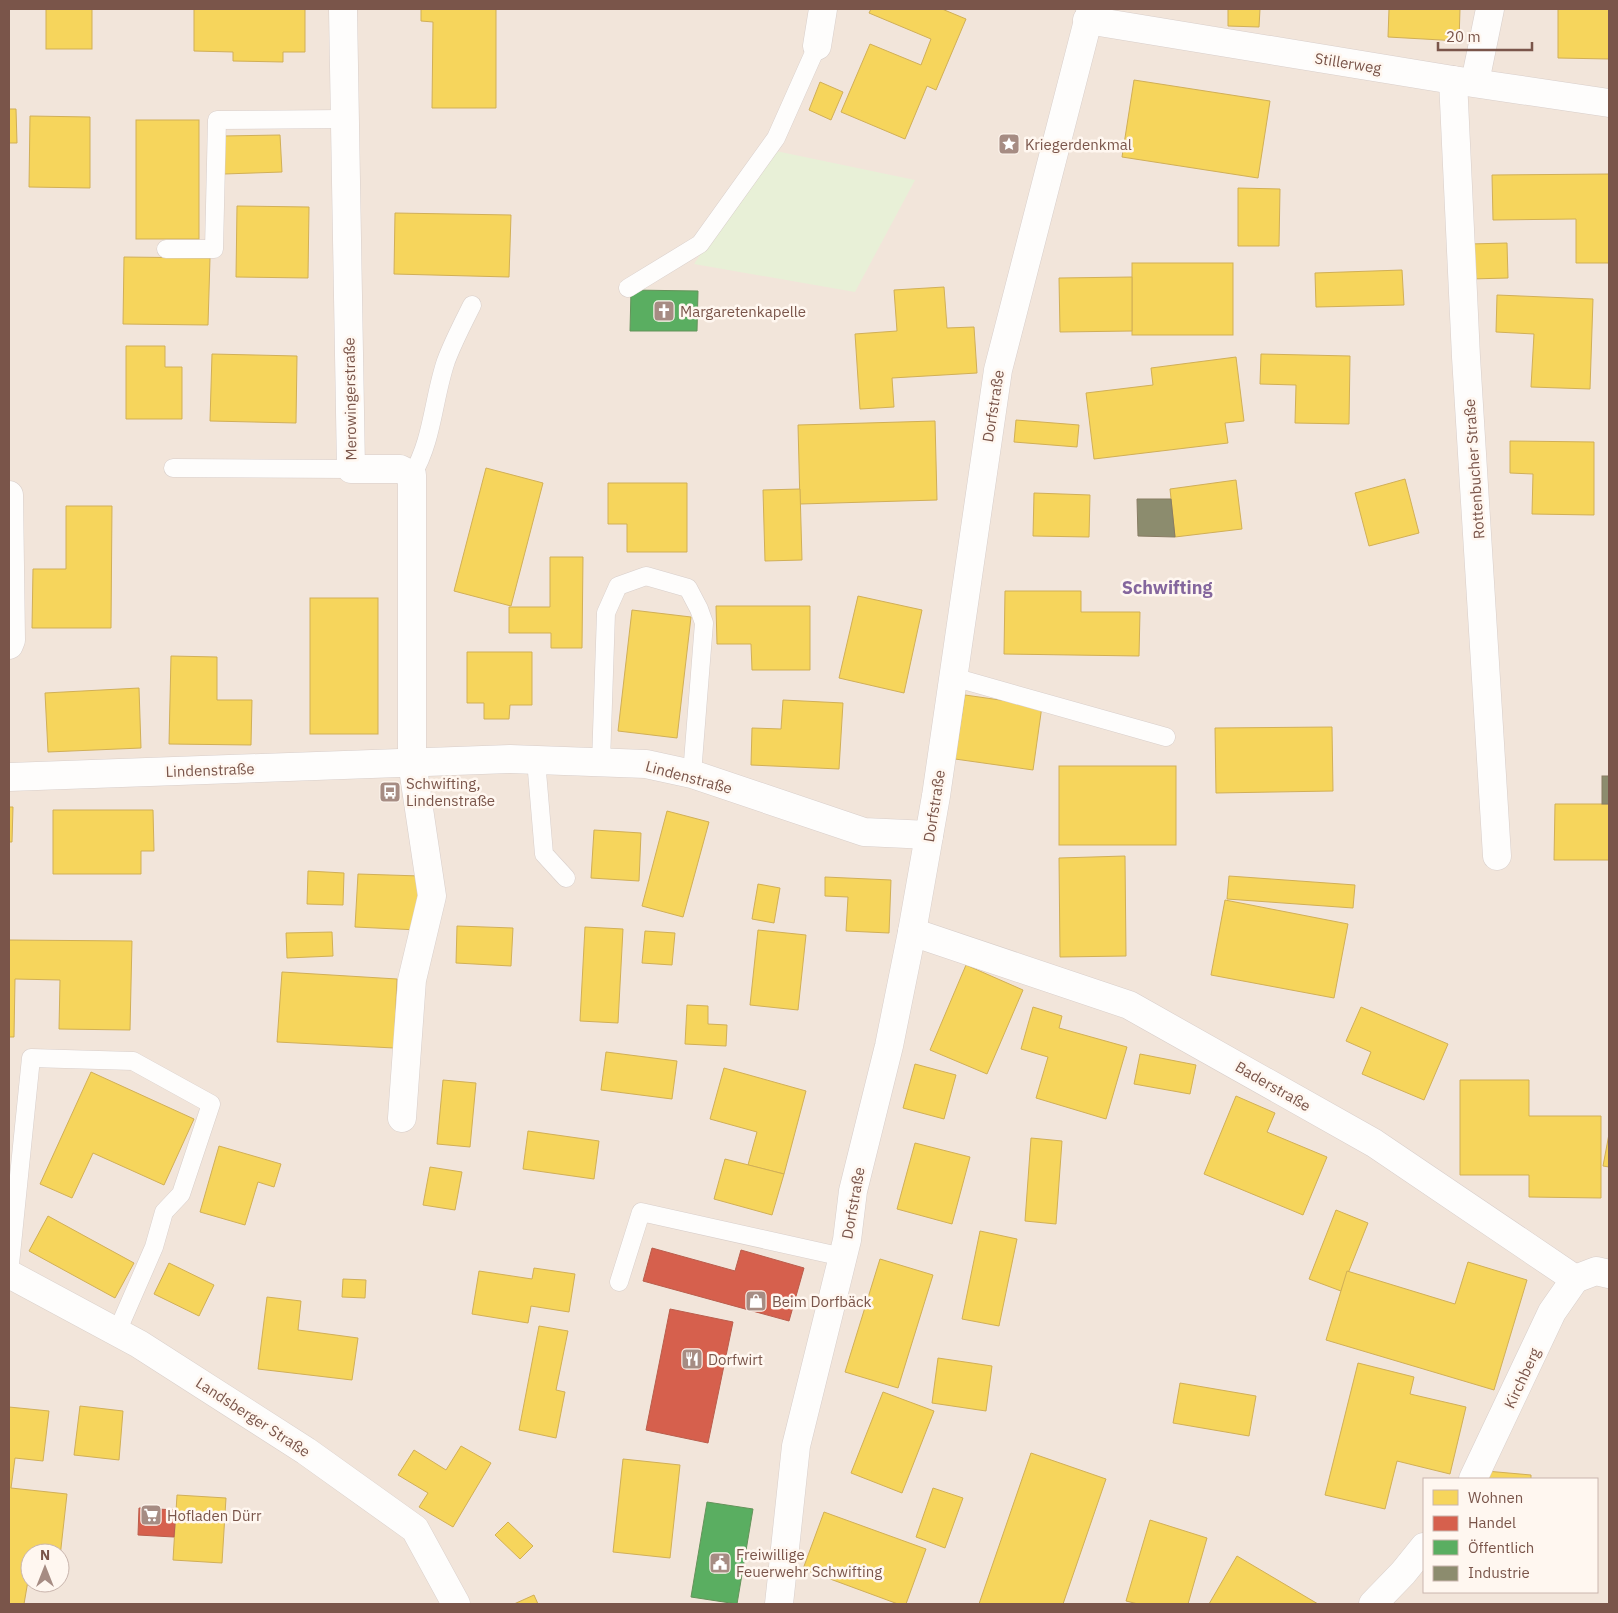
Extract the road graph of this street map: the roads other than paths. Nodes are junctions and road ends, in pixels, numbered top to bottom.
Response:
1 (342, 9) edge
2 (823, 9) edge
3 (1490, 9) edge
4 (1089, 14) edge
5 (817, 46) joint
6 (1464, 81) junction
7 (1609, 103) edge
8 (344, 119) junction
9 (166, 249) dead end
10 (628, 288) dead end
11 (472, 304) dead end
12 (173, 468) dead end
13 (351, 470) junction
14 (412, 475) junction
15 (9, 495) edge
16 (9, 645) edge
17 (953, 677) junction
18 (1166, 736) dead end
19 (536, 760) junction
20 (412, 762) junction
21 (601, 762) junction
22 (692, 774) junction
23 (9, 778) edge
24 (929, 835) junction
25 (1497, 856) dead end
26 (566, 878) dead end
27 (912, 932) junction
28 (402, 1118) dead end
29 (843, 1256) junction
30 (9, 1274) edge
31 (1609, 1274) edge
32 (1575, 1279) junction
33 (619, 1282) dead end
34 (117, 1332) junction
35 (1473, 1478) edge
36 (1423, 1548) edge
37 (456, 1604) edge
38 (779, 1604) edge
39 (1373, 1604) edge

1 - 8 street, Merowingerstraße
2 - 5 street
3 - 6 street, Rottenbucher Straße
4 - 6 street, Stillerweg
4 - 17 street, Dorfstraße
5 - 10 lane
6 - 7 street, Stillerweg
6 - 25 street, Rottenbucher Straße
8 - 9 lane
8 - 13 street, Merowingerstraße
11 - 14 lane
12 - 13 lane
13 - 14 street, Merowingerstraße
14 - 20 street
15 - 16 street
17 - 18 lane
17 - 24 street, Dorfstraße
19 - 20 street, Lindenstraße
19 - 21 street, Lindenstraße
19 - 26 lane
20 - 23 street, Lindenstraße
20 - 28 street
21 - 22 street, Lindenstraße
21 - 22 lane
22 - 24 street, Lindenstraße
24 - 27 street, Dorfstraße
27 - 29 street, Dorfstraße
27 - 32 street, Baderstraße
29 - 33 lane
29 - 38 street, Dorfstraße
30 - 34 street, Landsberger Straße
30 - 34 lane
31 - 32 street
32 - 35 street, Kirchberg
34 - 37 street, Landsberger Straße
36 - 39 street

